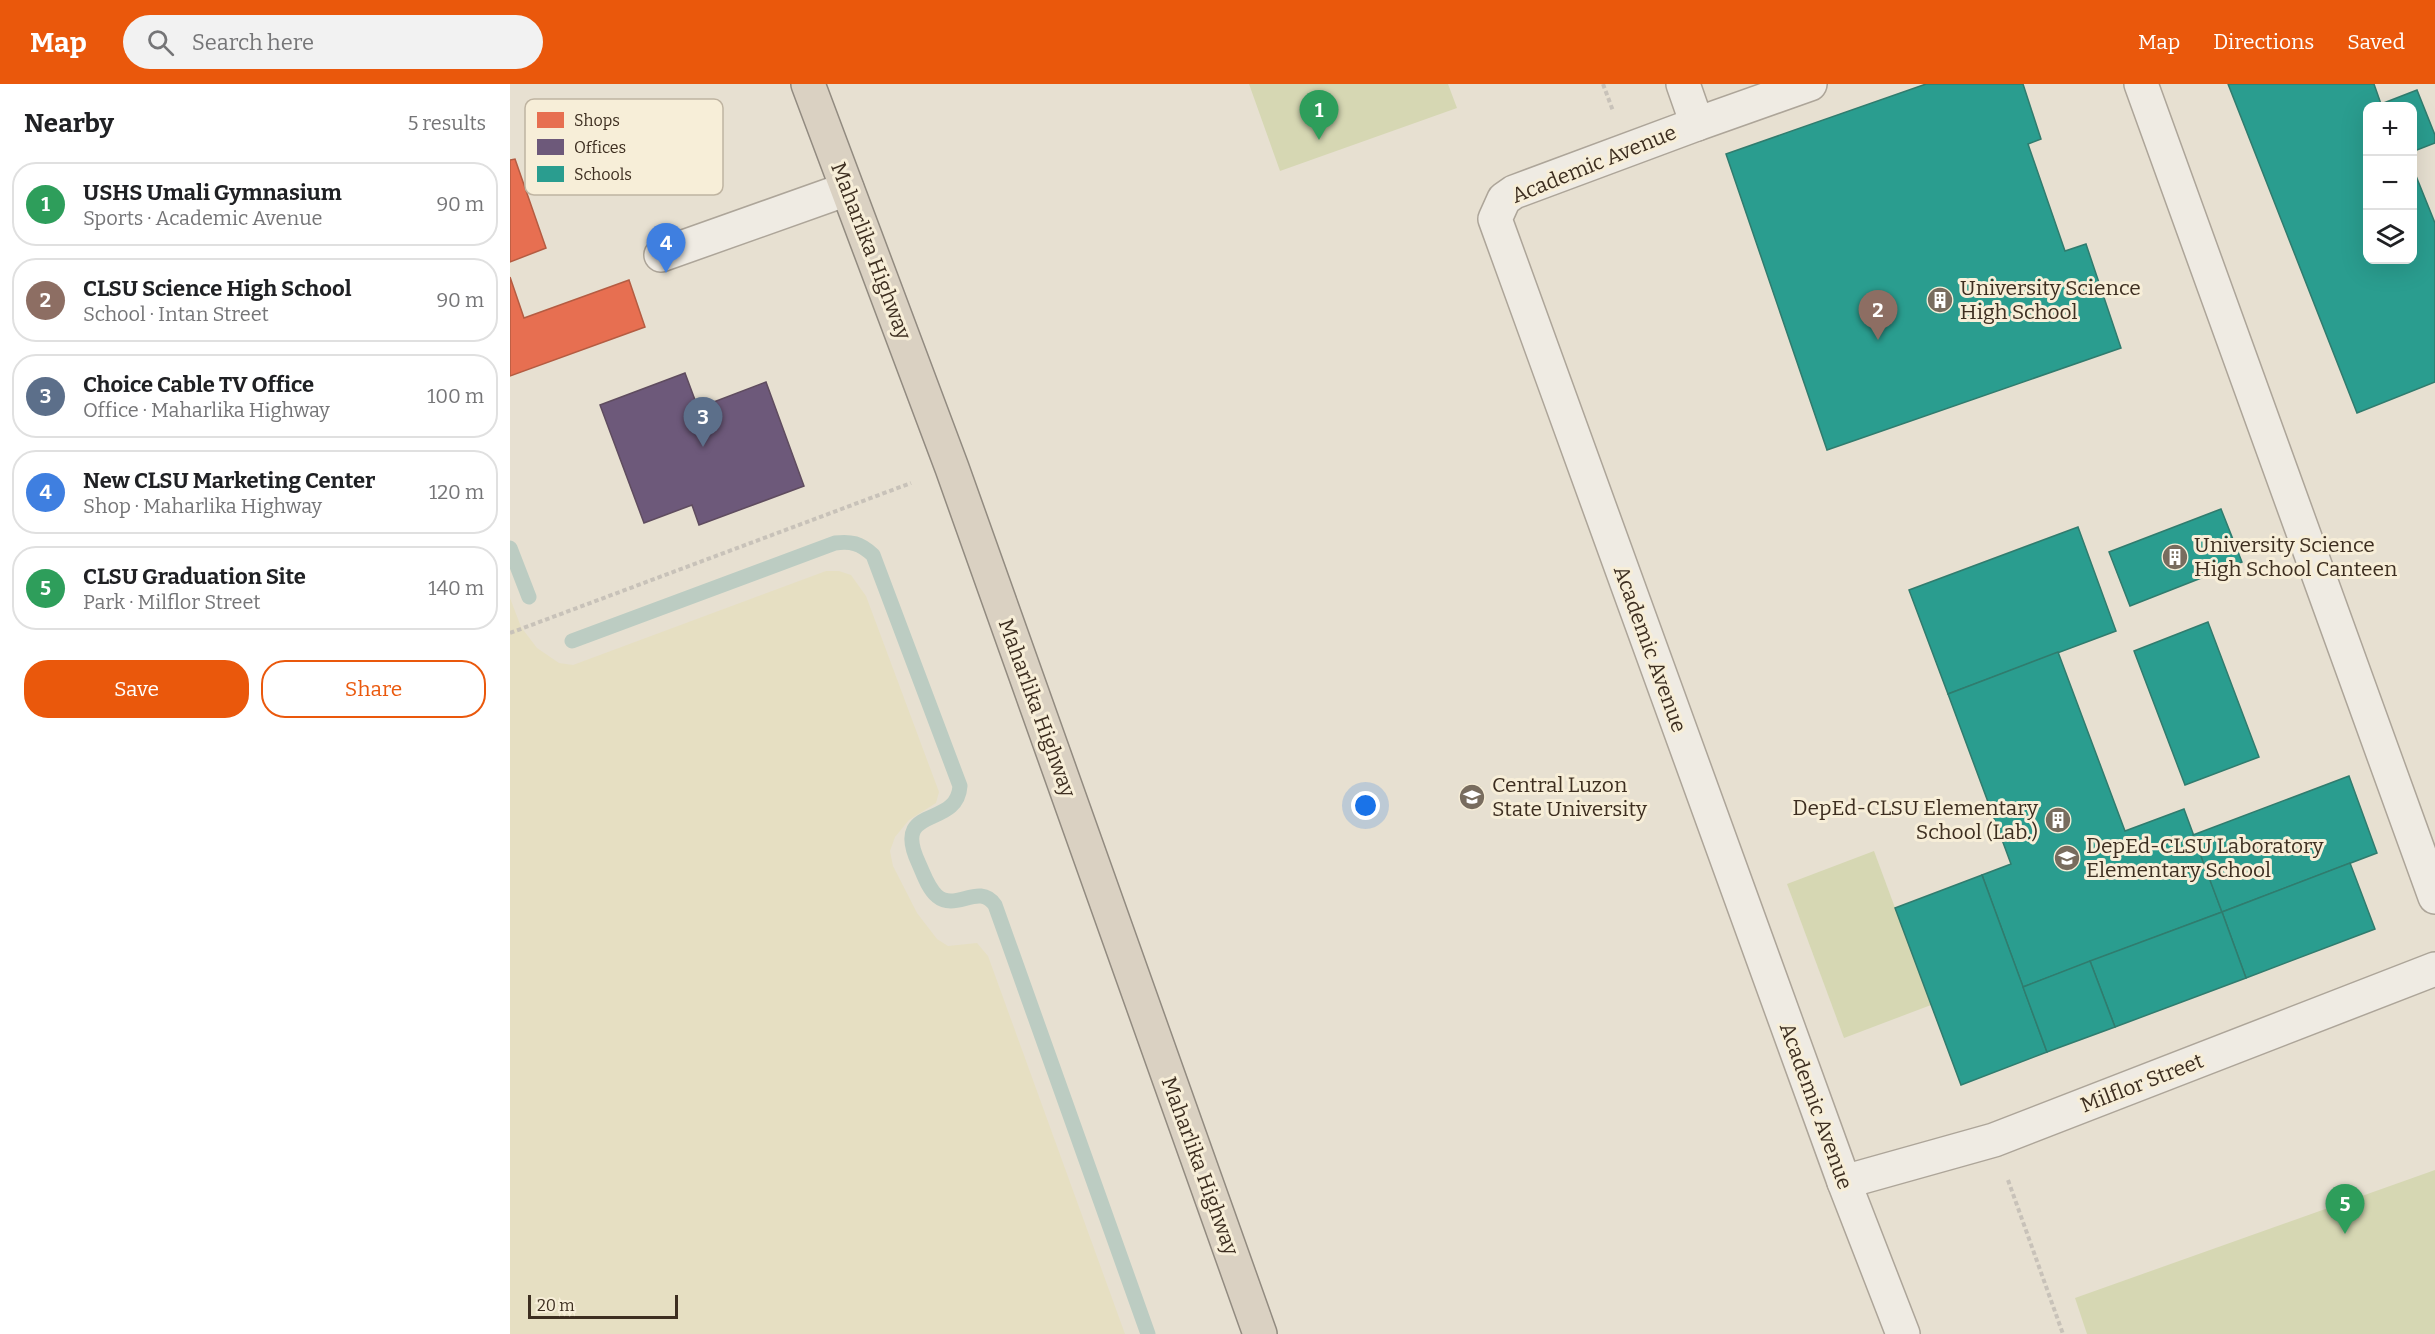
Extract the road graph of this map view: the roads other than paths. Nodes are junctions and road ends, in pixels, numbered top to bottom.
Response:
1 (808, 84) edge
2 (1683, 84) edge
3 (1810, 84) edge
4 (2141, 84) edge
5 (1698, 124) junction
6 (847, 189) junction
7 (661, 255) dead end
8 (2435, 897) edge
9 (2435, 969) edge
10 (1844, 1182) junction
11 (1260, 1334) edge
12 (1902, 1334) edge

1 - 6 highway, Maharlika Highway
2 - 5 street, Academic Avenue
3 - 5 street
4 - 8 street
5 - 10 street, Academic Avenue
6 - 7 street
6 - 11 highway, Maharlika Highway
9 - 10 street, Milflor Street
10 - 12 street, Academic Avenue

